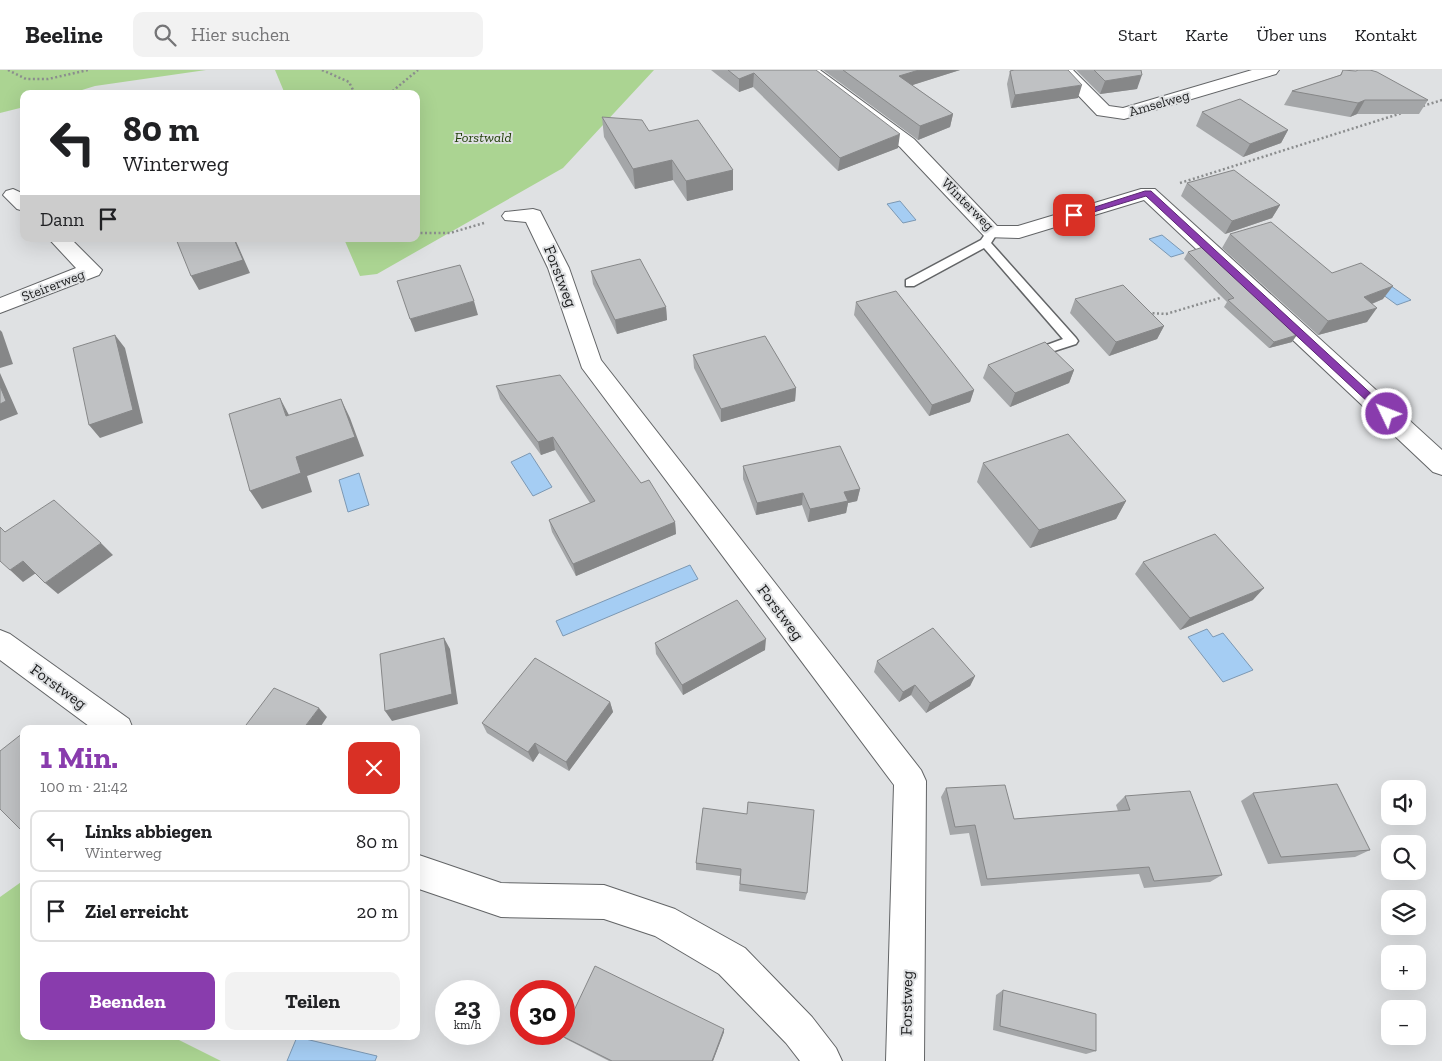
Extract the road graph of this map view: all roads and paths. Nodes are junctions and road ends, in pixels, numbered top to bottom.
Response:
1 (8, 70) edge
2 (88, 70) edge
3 (322, 70) edge
4 (418, 70) edge
5 (809, 70) edge
6 (1063, 70) edge
7 (1270, 70) edge
8 (353, 90) edge
9 (394, 90) edge
10 (1442, 100) edge
11 (1414, 109) edge
12 (1405, 112) edge
13 (1148, 193) junction
14 (512, 216) joint
15 (420, 234) edge
16 (988, 238) junction
17 (62, 242) edge
18 (910, 283) dead end
19 (1252, 289) junction
20 (0, 306) edge
21 (1142, 313) edge
22 (1048, 349) edge
23 (1442, 465) edge
24 (0, 643) edge
25 (113, 725) edge
26 (420, 872) edge
27 (823, 1061) edge
28 (905, 1061) edge

1 - 2 path
3 - 8 path
4 - 9 path
5 - 16 street, Winterweg
6 - 7 street, Amselweg
10 - 11 path
12 - 13 path
13 - 16 street, Winterweg
13 - 19 street
14 - 15 path
14 - 28 street, Forstweg
16 - 18 lane
16 - 22 lane
17 - 20 street, Steirerweg
19 - 21 path
19 - 23 street
24 - 25 street, Forstweg
26 - 27 street

